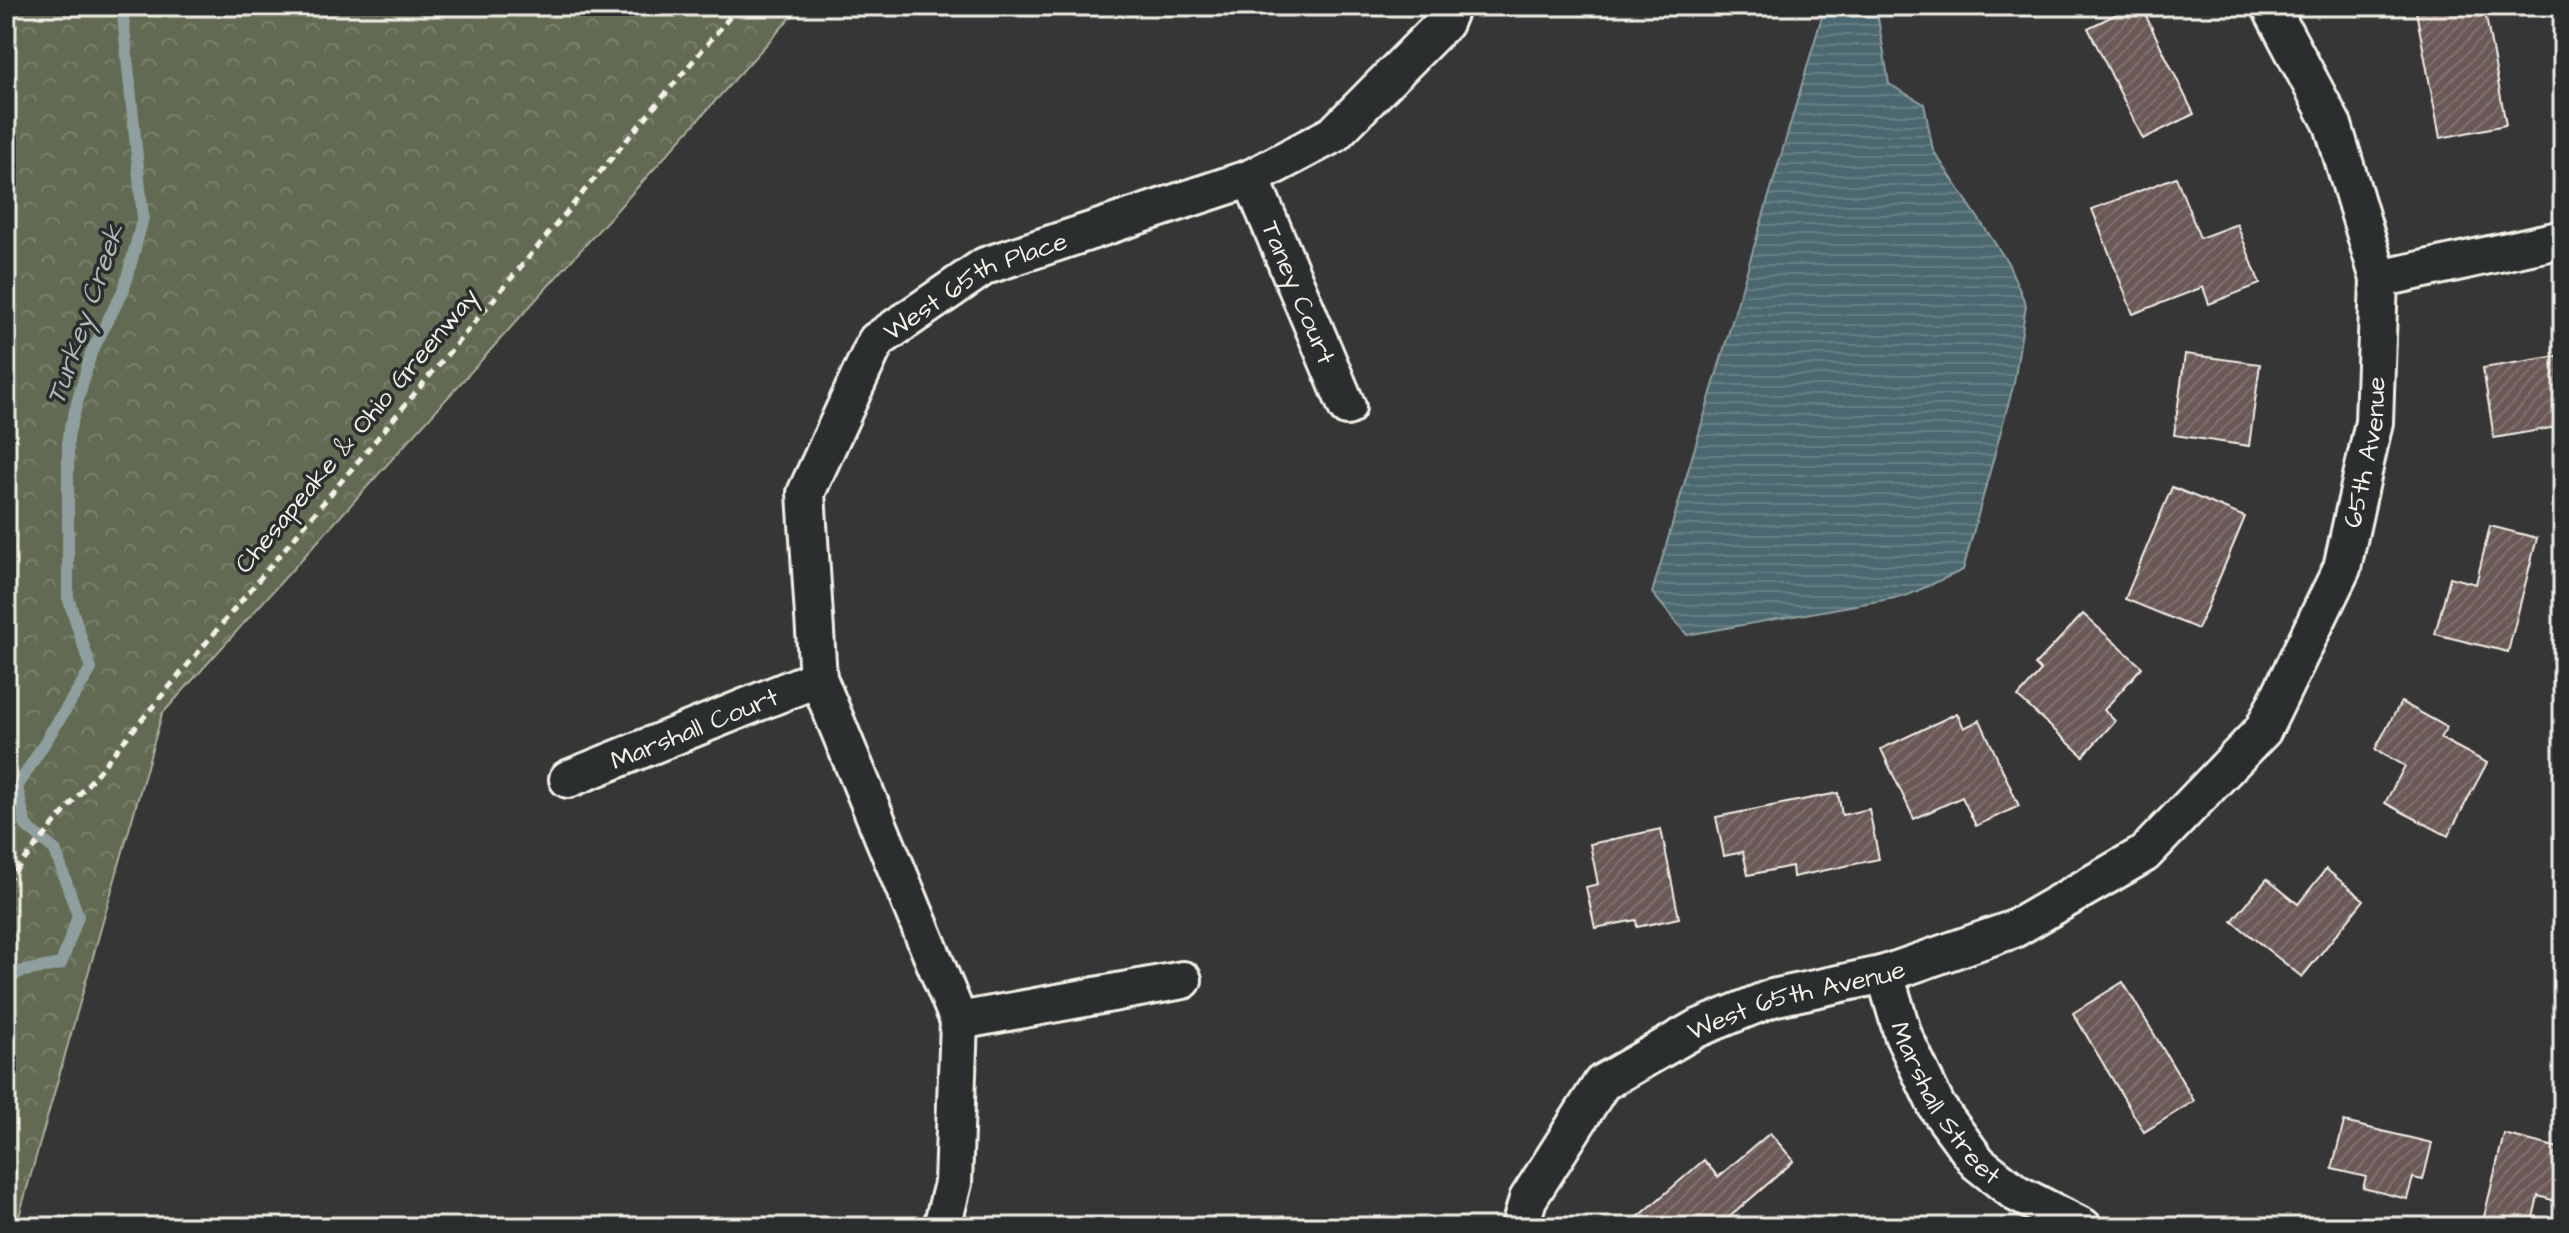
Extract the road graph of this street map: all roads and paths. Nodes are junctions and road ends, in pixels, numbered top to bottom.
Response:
1 (739, 6) edge
2 (1451, 6) edge
3 (2270, 6) edge
4 (1251, 178) junction
5 (2563, 239) edge
6 (2379, 279) junction
7 (1347, 407) dead end
8 (818, 678) junction
9 (568, 779) dead end
10 (2144, 854) joint
11 (6, 882) edge
12 (1885, 974) junction
13 (1183, 980) dead end
14 (959, 1021) junction
15 (942, 1227) edge
16 (1520, 1227) edge
17 (2083, 1227) edge

1 - 11 path, Chesapeake & Ohio Greenway
2 - 4 street, West 65th Place
3 - 6 street, 65th Avenue
4 - 7 street, Taney Court
4 - 8 street, West 65th Place
5 - 6 street
6 - 10 street, 65th Avenue
8 - 9 street, Marshall Court
8 - 14 street, West 65th Place
10 - 12 street, West 65th Avenue
12 - 16 street, West 65th Avenue
12 - 17 street, Marshall Street
13 - 14 street
14 - 15 street, West 65th Place

